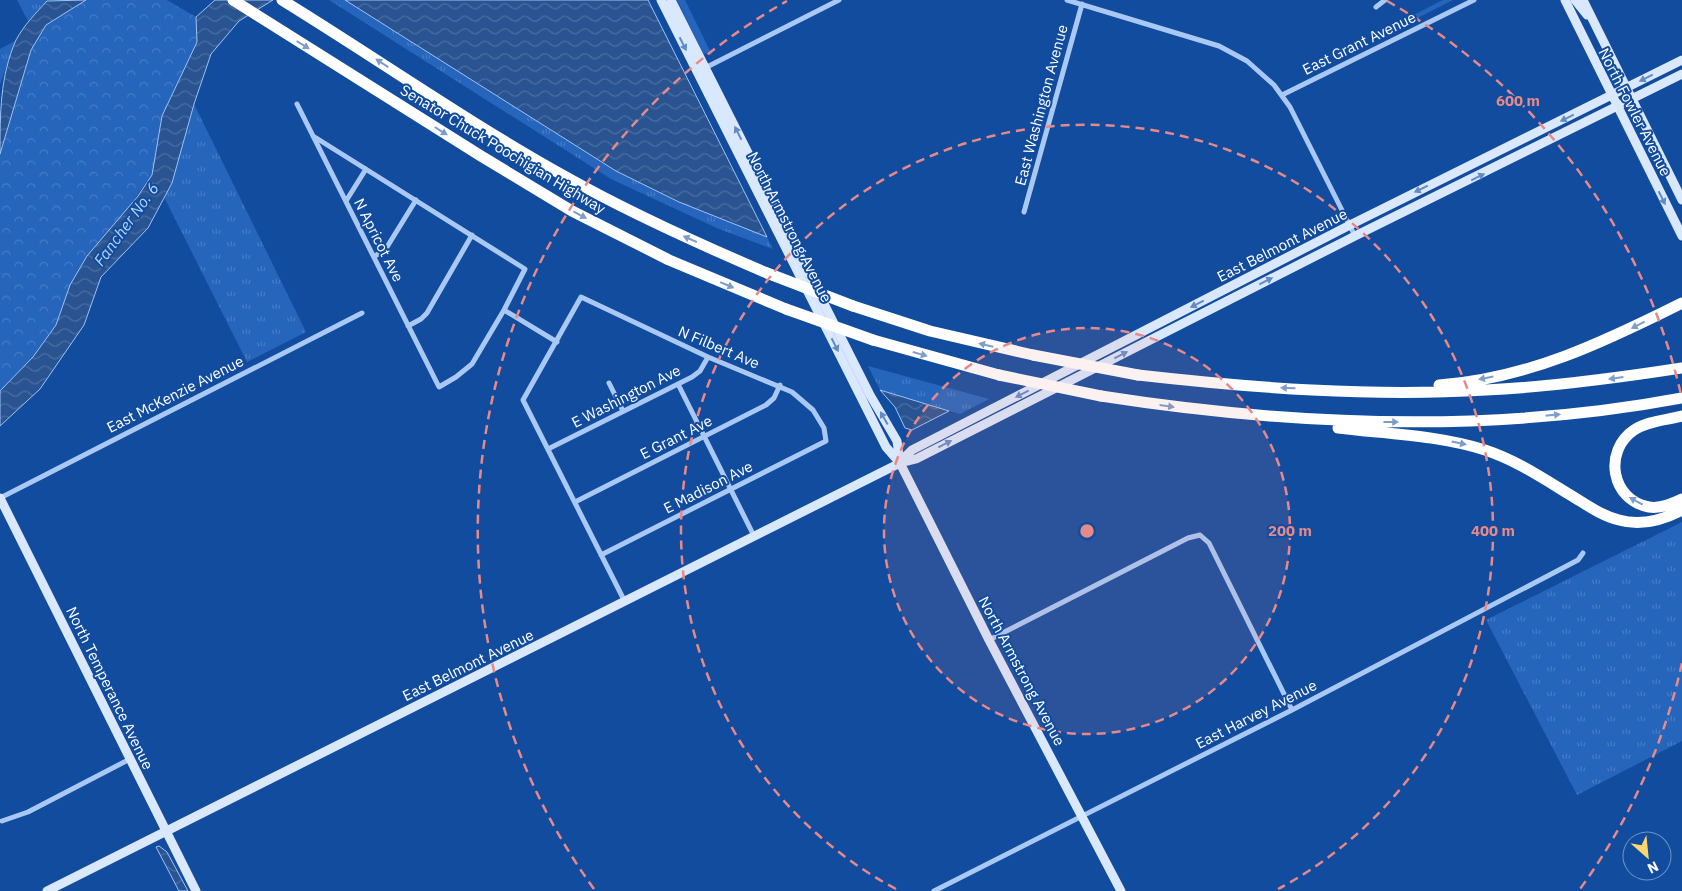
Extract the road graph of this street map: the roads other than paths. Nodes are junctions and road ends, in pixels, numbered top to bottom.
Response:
1 (233, 0) edge
2 (661, 0) edge
3 (671, 0) edge
4 (839, 0) edge
5 (1067, 0) edge
6 (1385, 0) edge
7 (1474, 0) edge
8 (1565, 0) edge
9 (1575, 0) edge
10 (1583, 0) edge
11 (285, 2) edge
12 (1082, 4) junction
13 (1376, 7) dead end
14 (1594, 22) junction
15 (1682, 60) edge
16 (701, 70) junction
17 (1682, 74) edge
18 (1627, 88) junction
19 (1282, 96) junction
20 (1610, 96) junction
21 (1632, 100) junction
22 (297, 104) dead end
23 (1616, 108) junction
24 (313, 136) junction
25 (366, 169) junction
26 (416, 200) junction
27 (1682, 200) edge
28 (346, 201) junction
29 (1024, 212) dead end
30 (1350, 225) junction
31 (472, 235) junction
32 (1355, 236) junction
33 (1682, 236) edge
34 (374, 257) junction
35 (1682, 303) edge
36 (504, 310) junction
37 (362, 314) dead end
38 (408, 326) junction
39 (556, 342) junction
40 (708, 357) junction
41 (1682, 368) edge
42 (609, 383) dead end
43 (678, 384) junction
44 (780, 385) junction
45 (1337, 390) junction
46 (1682, 398) edge
47 (623, 411) junction
48 (1255, 415) junction
49 (1682, 416) edge
50 (705, 437) junction
51 (826, 441) joint
52 (548, 449) junction
53 (900, 463) junction
54 (731, 489) junction
55 (0, 498) edge
56 (1682, 499) edge
57 (574, 502) junction
58 (1682, 510) edge
59 (754, 536) junction
60 (1584, 553) dead end
61 (601, 555) junction
62 (625, 602) junction
63 (989, 640) junction
64 (1292, 710) junction
65 (130, 759) junction
66 (1082, 816) junction
67 (2, 821) dead end
68 (165, 831) junction
69 (46, 891) edge
70 (196, 891) edge
71 (934, 891) edge
72 (1121, 891) edge

1 -> 48 highway, Senator Chuck Poochigian Highway, bridge
2 -> 16 main road, North Armstrong Avenue
3 - 16 main road, North Armstrong Avenue
4 - 16 street
5 - 12 street
6 - 13 street
7 - 19 street, East Grant Avenue
8 - 20 main road, North Fowler Avenue
9 - 14 main road
10 - 14 main road, North Fowler Avenue
45 -> 11 highway, Senator Chuck Poochigian Highway, bridge
12 - 19 street
12 - 29 street, East Washington Avenue
14 - 18 main road, North Fowler Avenue
15 -> 18 main road, East Belmont Avenue
16 - 53 main road, North Armstrong Avenue
17 - 21 main road, East Belmont Avenue
18 - 20 main road, East Belmont Avenue
18 - 21 main road, North Fowler Avenue
19 - 30 street
20 - 23 main road, North Fowler Avenue
20 -> 30 main road, East Belmont Avenue
21 - 23 main road, East Belmont Avenue
21 - 27 main road, North Fowler Avenue
22 - 24 street, N Apricot Ave
32 -> 23 main road, East Belmont Avenue
23 -> 33 main road, North Fowler Avenue
24 - 25 street
24 - 28 street, N Apricot Ave
25 - 26 street
25 - 28 street
26 - 31 street
26 - 34 street
28 - 34 street, N Apricot Ave
30 - 32 street
30 -> 53 main road, East Belmont Avenue
31 - 36 street
31 - 38 street
53 -> 32 main road, East Belmont Avenue
34 - 38 street, N Apricot Ave
35 -> 45 highway
36 - 38 street, N Apricot Ave
36 - 39 street
37 - 55 street, East McKenzie Avenue
39 - 40 street, N Filbert Ave
39 - 52 street
40 - 43 street, E Washington Ave
40 - 44 street, N Filbert Ave
41 -> 45 highway, Senator Chuck Poochigian Highway
42 - 47 street
43 - 47 street, E Washington Ave
43 - 50 street
44 - 50 street, E Grant Ave
44 - 51 street, N Filbert Ave
48 -> 46 highway, Senator Chuck Poochigian Highway
47 - 52 street, E Washington Ave
48 -> 58 highway
56 -> 49 highway
50 - 54 street
50 - 57 street, E Grant Ave
51 - 54 street, E Madison Ave
52 - 57 street
53 - 59 main road, East Belmont Avenue
53 - 63 main road, North Armstrong Avenue
54 - 59 street
54 - 61 street, E Madison Ave
55 - 65 main road, North Temperance Avenue
57 - 61 street
59 - 62 main road, East Belmont Avenue
60 - 64 street, East Harvey Avenue
61 - 62 street
62 - 68 main road, East Belmont Avenue
63 - 64 street
63 - 66 main road, North Armstrong Avenue
64 - 66 street, East Harvey Avenue
65 - 67 street
65 - 68 main road, North Temperance Avenue
66 - 71 street, East Harvey Avenue
66 - 72 main road, North Armstrong Avenue
68 - 69 main road, East Belmont Avenue
68 - 70 main road, North Temperance Avenue

